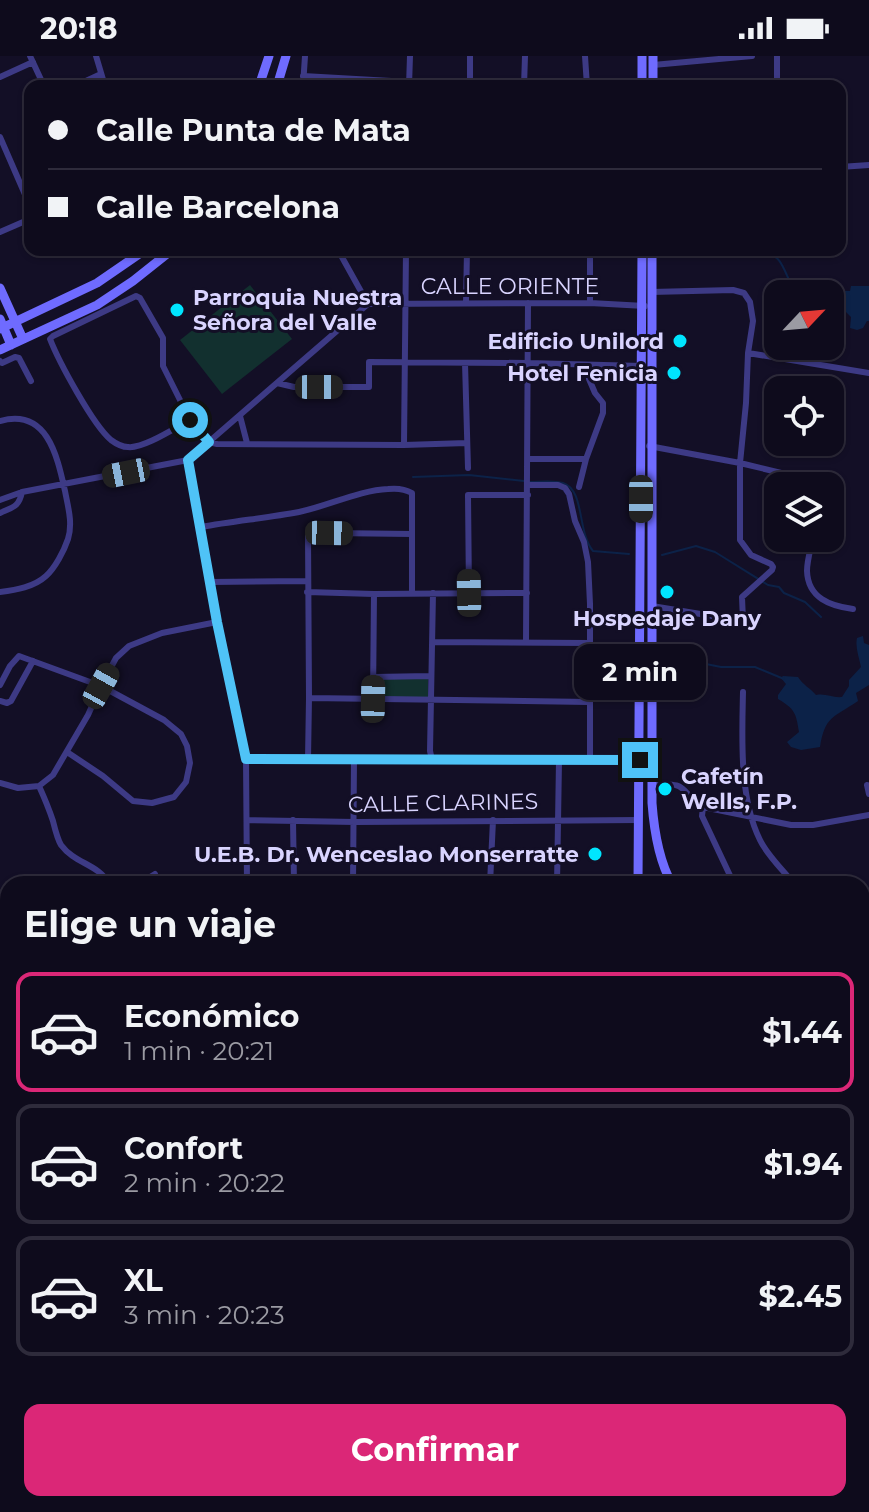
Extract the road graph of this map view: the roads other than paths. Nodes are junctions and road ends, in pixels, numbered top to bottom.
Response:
1 (96, 56) edge
2 (269, 56) edge
3 (286, 56) edge
4 (305, 56) edge
5 (410, 56) edge
6 (470, 56) edge
7 (525, 56) edge
8 (585, 56) edge
9 (642, 56) edge
10 (752, 56) edge
11 (777, 56) edge
12 (32, 59) edge
13 (653, 60) edge
14 (101, 74) junction
15 (303, 76) junction
16 (0, 77) edge
17 (41, 80) edge
18 (88, 80) edge
19 (103, 80) edge
20 (261, 80) edge
21 (280, 80) edge
22 (303, 80) edge
23 (356, 80) edge
24 (409, 80) edge
25 (470, 80) edge
26 (524, 80) edge
27 (587, 80) edge
28 (642, 80) edge
29 (777, 80) edge
30 (1, 142) edge
31 (869, 165) edge
32 (846, 167) edge
33 (24, 193) edge
34 (24, 222) edge
35 (0, 232) edge
36 (136, 256) edge
37 (164, 256) edge
38 (341, 256) edge
39 (406, 256) edge
40 (467, 256) edge
41 (590, 256) edge
42 (643, 256) edge
43 (652, 256) edge
44 (0, 288) edge
45 (651, 292) junction
46 (466, 303) junction
47 (528, 303) junction
48 (590, 303) junction
49 (368, 304) junction
50 (406, 304) junction
51 (647, 306) junction
52 (15, 321) junction
53 (1, 325) edge
54 (23, 339) junction
55 (11, 345) junction
56 (0, 350) edge
57 (748, 353) junction
58 (0, 361) edge
59 (406, 362) junction
60 (465, 363) junction
61 (528, 363) junction
62 (588, 366) junction
63 (642, 366) junction
64 (869, 373) edge
65 (31, 381) dead end
66 (277, 383) junction
67 (240, 416) junction
68 (190, 420) junction
69 (0, 421) edge
70 (209, 442) junction
71 (247, 443) junction
72 (467, 443) junction
73 (404, 445) junction
74 (646, 445) junction
75 (528, 459) junction
76 (586, 459) junction
77 (188, 460) junction
78 (740, 463) junction
79 (468, 468) dead end
80 (776, 472) edge
81 (528, 482) junction
82 (63, 485) junction
83 (579, 487) dead end
84 (22, 492) junction
85 (528, 495) junction
86 (0, 500) edge
87 (0, 513) edge
88 (201, 527) junction
89 (412, 534) junction
90 (810, 552) edge
91 (307, 581) junction
92 (210, 582) junction
93 (0, 592) edge
94 (307, 592) junction
95 (412, 593) junction
96 (433, 593) junction
97 (469, 593) junction
98 (527, 593) junction
99 (374, 594) junction
100 (652, 606) junction
101 (853, 609) dead end
102 (217, 622) junction
103 (432, 642) junction
104 (526, 642) junction
105 (589, 643) junction
106 (33, 661) junction
107 (430, 676) junction
108 (374, 677) junction
109 (0, 685) edge
110 (101, 686) junction
111 (743, 692) dead end
112 (309, 698) junction
113 (373, 699) junction
114 (431, 700) junction
115 (0, 701) edge
116 (589, 702) junction
117 (67, 752) junction
118 (246, 759) junction
119 (308, 759) junction
120 (354, 760) junction
121 (432, 760) junction
122 (590, 760) junction
123 (640, 760) junction
124 (559, 761) junction
125 (0, 783) edge
126 (652, 785) junction
127 (867, 785) dead end
128 (39, 786) junction
129 (869, 794) edge
130 (703, 807) junction
131 (869, 815) edge
132 (751, 816) junction
133 (247, 820) junction
134 (293, 820) junction
135 (493, 820) junction
136 (557, 820) junction
137 (639, 820) junction
138 (355, 822) junction
139 (155, 874) dead end
140 (104, 876) edge
141 (152, 876) edge
142 (247, 876) edge
143 (294, 876) edge
144 (353, 876) edge
145 (490, 876) edge
146 (557, 876) edge
147 (638, 876) edge
148 (668, 876) edge
149 (730, 876) edge
150 (788, 876) edge

1 - 14 street
2 - 20 main road
3 - 21 main road
4 - 15 street
5 - 24 street
6 - 25 street
7 - 26 street
8 - 27 street
9 - 28 main road
10 - 13 street
11 - 29 street
12 - 16 street
12 - 17 street
14 - 18 street
14 - 19 street
15 - 22 street
15 - 23 street
30 - 33 street
31 - 32 street
34 - 35 street
36 - 52 main road
37 - 54 main road
38 - 49 street
39 - 50 street
40 - 46 street
41 - 48 street
42 - 51 main road
43 - 45 main road
44 - 52 main road
45 - 51 main road
45 - 57 street
46 - 47 street, CALLE ORIENTE
46 - 50 street, CALLE ORIENTE
47 - 48 street, CALLE ORIENTE
47 - 61 street
48 - 51 street, CALLE ORIENTE
49 - 50 street, CALLE ORIENTE
49 - 66 street
50 - 59 street
51 - 63 main road
51 - 74 main road
52 - 53 main road
52 - 54 main road
53 - 55 main road
54 - 55 main road
55 - 56 main road
57 - 64 street
57 - 78 street
58 - 65 street
59 - 60 street
59 - 66 street
59 - 73 street
60 - 61 street
60 - 72 street
61 - 62 street
61 - 75 street
62 - 63 street
62 - 76 street
63 - 74 main road
66 - 67 street
67 - 70 street
67 - 71 street
68 - 68 street
68 - 70 street
69 - 82 street
70 - 71 street
70 - 77 street
71 - 73 street
72 - 73 street
72 - 79 street
74 - 78 street
74 - 100 main road
74 - 123 main road
75 - 76 street
75 - 81 street
76 - 83 street
77 - 82 street
77 - 88 street
78 - 80 street
78 - 100 street
81 - 85 street
81 - 105 street
82 - 84 street
82 - 93 street
84 - 86 street
84 - 87 street
85 - 97 street
85 - 98 street
88 - 89 street
88 - 92 street
89 - 91 street
89 - 95 street
90 - 101 street
91 - 92 street
91 - 94 street
92 - 102 street
94 - 99 street
94 - 112 street
95 - 96 street
95 - 99 street
96 - 97 street
96 - 103 street
97 - 98 street
98 - 104 street
99 - 108 street
100 - 126 main road
102 - 110 street
102 - 118 street
103 - 104 street
103 - 107 street
104 - 105 street
105 - 116 street
106 - 109 street
106 - 110 street
106 - 115 street
107 - 108 street
107 - 114 street
108 - 113 street
110 - 117 street
110 - 117 street
111 - 132 street
112 - 113 street
112 - 119 street
113 - 114 street
114 - 116 street
114 - 121 street
116 - 122 street
117 - 128 street
118 - 119 street
118 - 133 street
119 - 120 street
120 - 121 street
120 - 138 street
121 - 124 street
122 - 123 street
122 - 124 street
123 - 137 main road
124 - 136 street
125 - 128 street
126 - 130 street
126 - 148 main road
127 - 129 street
128 - 140 street
130 - 132 street
130 - 149 street
131 - 132 street
132 - 150 street
133 - 134 street, CALLE CLARINES
133 - 142 street
134 - 138 street, CALLE CLARINES
134 - 143 street
135 - 136 street, CALLE CLARINES
135 - 138 street, CALLE CLARINES
135 - 145 street
136 - 137 street, CALLE CLARINES
136 - 146 street
137 - 147 main road
138 - 144 street
139 - 141 street

